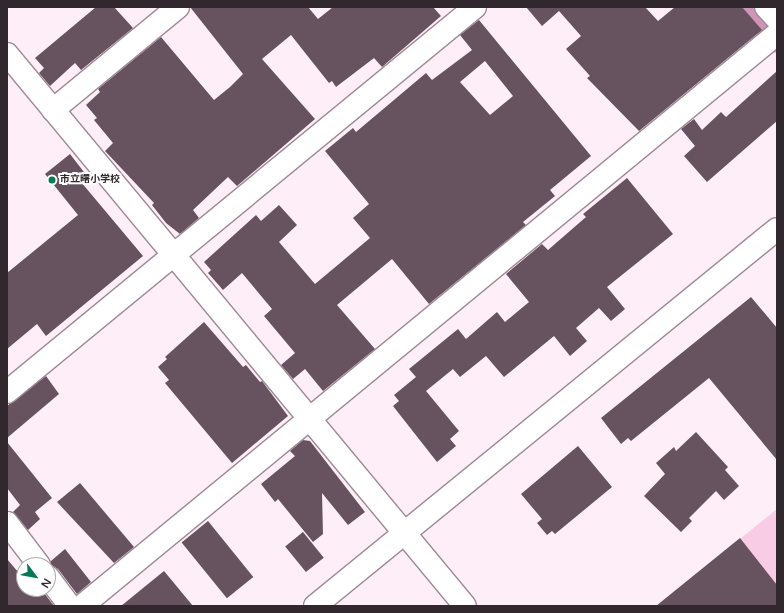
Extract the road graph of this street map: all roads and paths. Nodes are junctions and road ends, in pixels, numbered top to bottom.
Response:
1 (178, 7) edge
2 (475, 7) edge
3 (766, 7) edge
4 (777, 20) edge
5 (777, 34) edge
6 (7, 54) edge
7 (53, 110) junction
8 (777, 229) edge
9 (173, 255) junction
10 (7, 392) edge
11 (308, 419) junction
12 (7, 523) edge
13 (405, 533) junction
14 (33, 557) edge
15 (56, 588) edge
16 (70, 606) edge
17 (82, 606) edge
18 (315, 606) edge
19 (465, 606) edge

1 - 7 street
2 - 9 street
3 - 4 street
5 - 11 street
6 - 7 street
7 - 9 street
8 - 13 street
9 - 10 street
9 - 11 street
11 - 13 street
11 - 17 street
12 - 14 street
13 - 18 street
13 - 19 street
15 - 16 street

